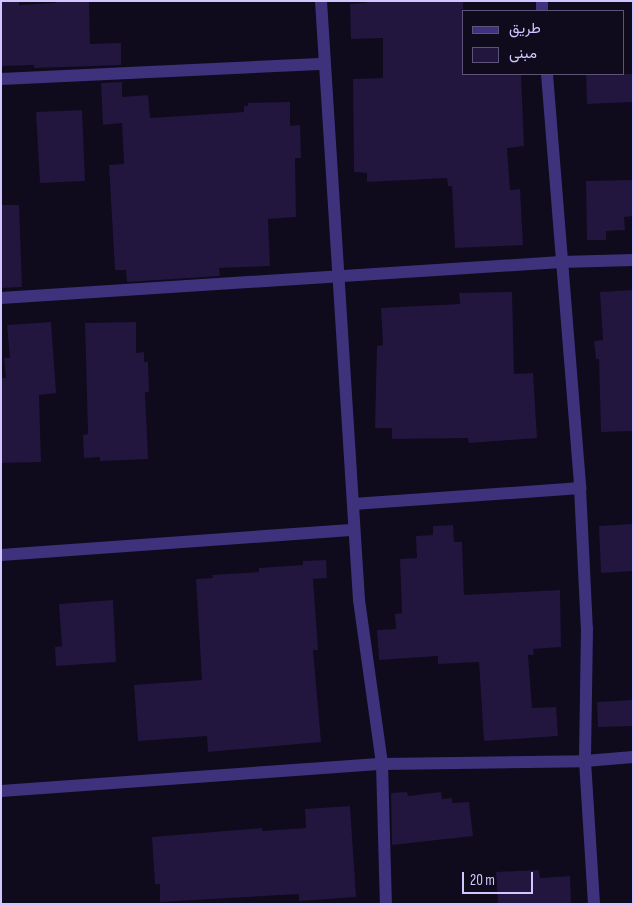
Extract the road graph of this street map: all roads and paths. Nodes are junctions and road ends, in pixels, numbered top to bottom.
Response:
1 (321, 1) edge
2 (325, 64) junction
3 (547, 75) edge
4 (1, 79) edge
5 (633, 260) edge
6 (560, 262) junction
7 (339, 278) junction
8 (1, 298) edge
9 (580, 488) junction
10 (353, 504) junction
11 (354, 530) junction
12 (1, 555) edge
13 (633, 757) edge
14 (585, 760) junction
15 (382, 764) junction
16 (1, 791) edge
17 (386, 904) edge
18 (594, 904) edge

1 - 2 street
2 - 4 street
2 - 7 street
3 - 6 street
5 - 6 street
6 - 7 street
6 - 9 street
7 - 8 street
7 - 10 street
9 - 10 street
9 - 14 street
10 - 11 street
11 - 12 street
11 - 15 street
13 - 14 street
14 - 15 street
14 - 18 street
15 - 16 street
15 - 17 street

